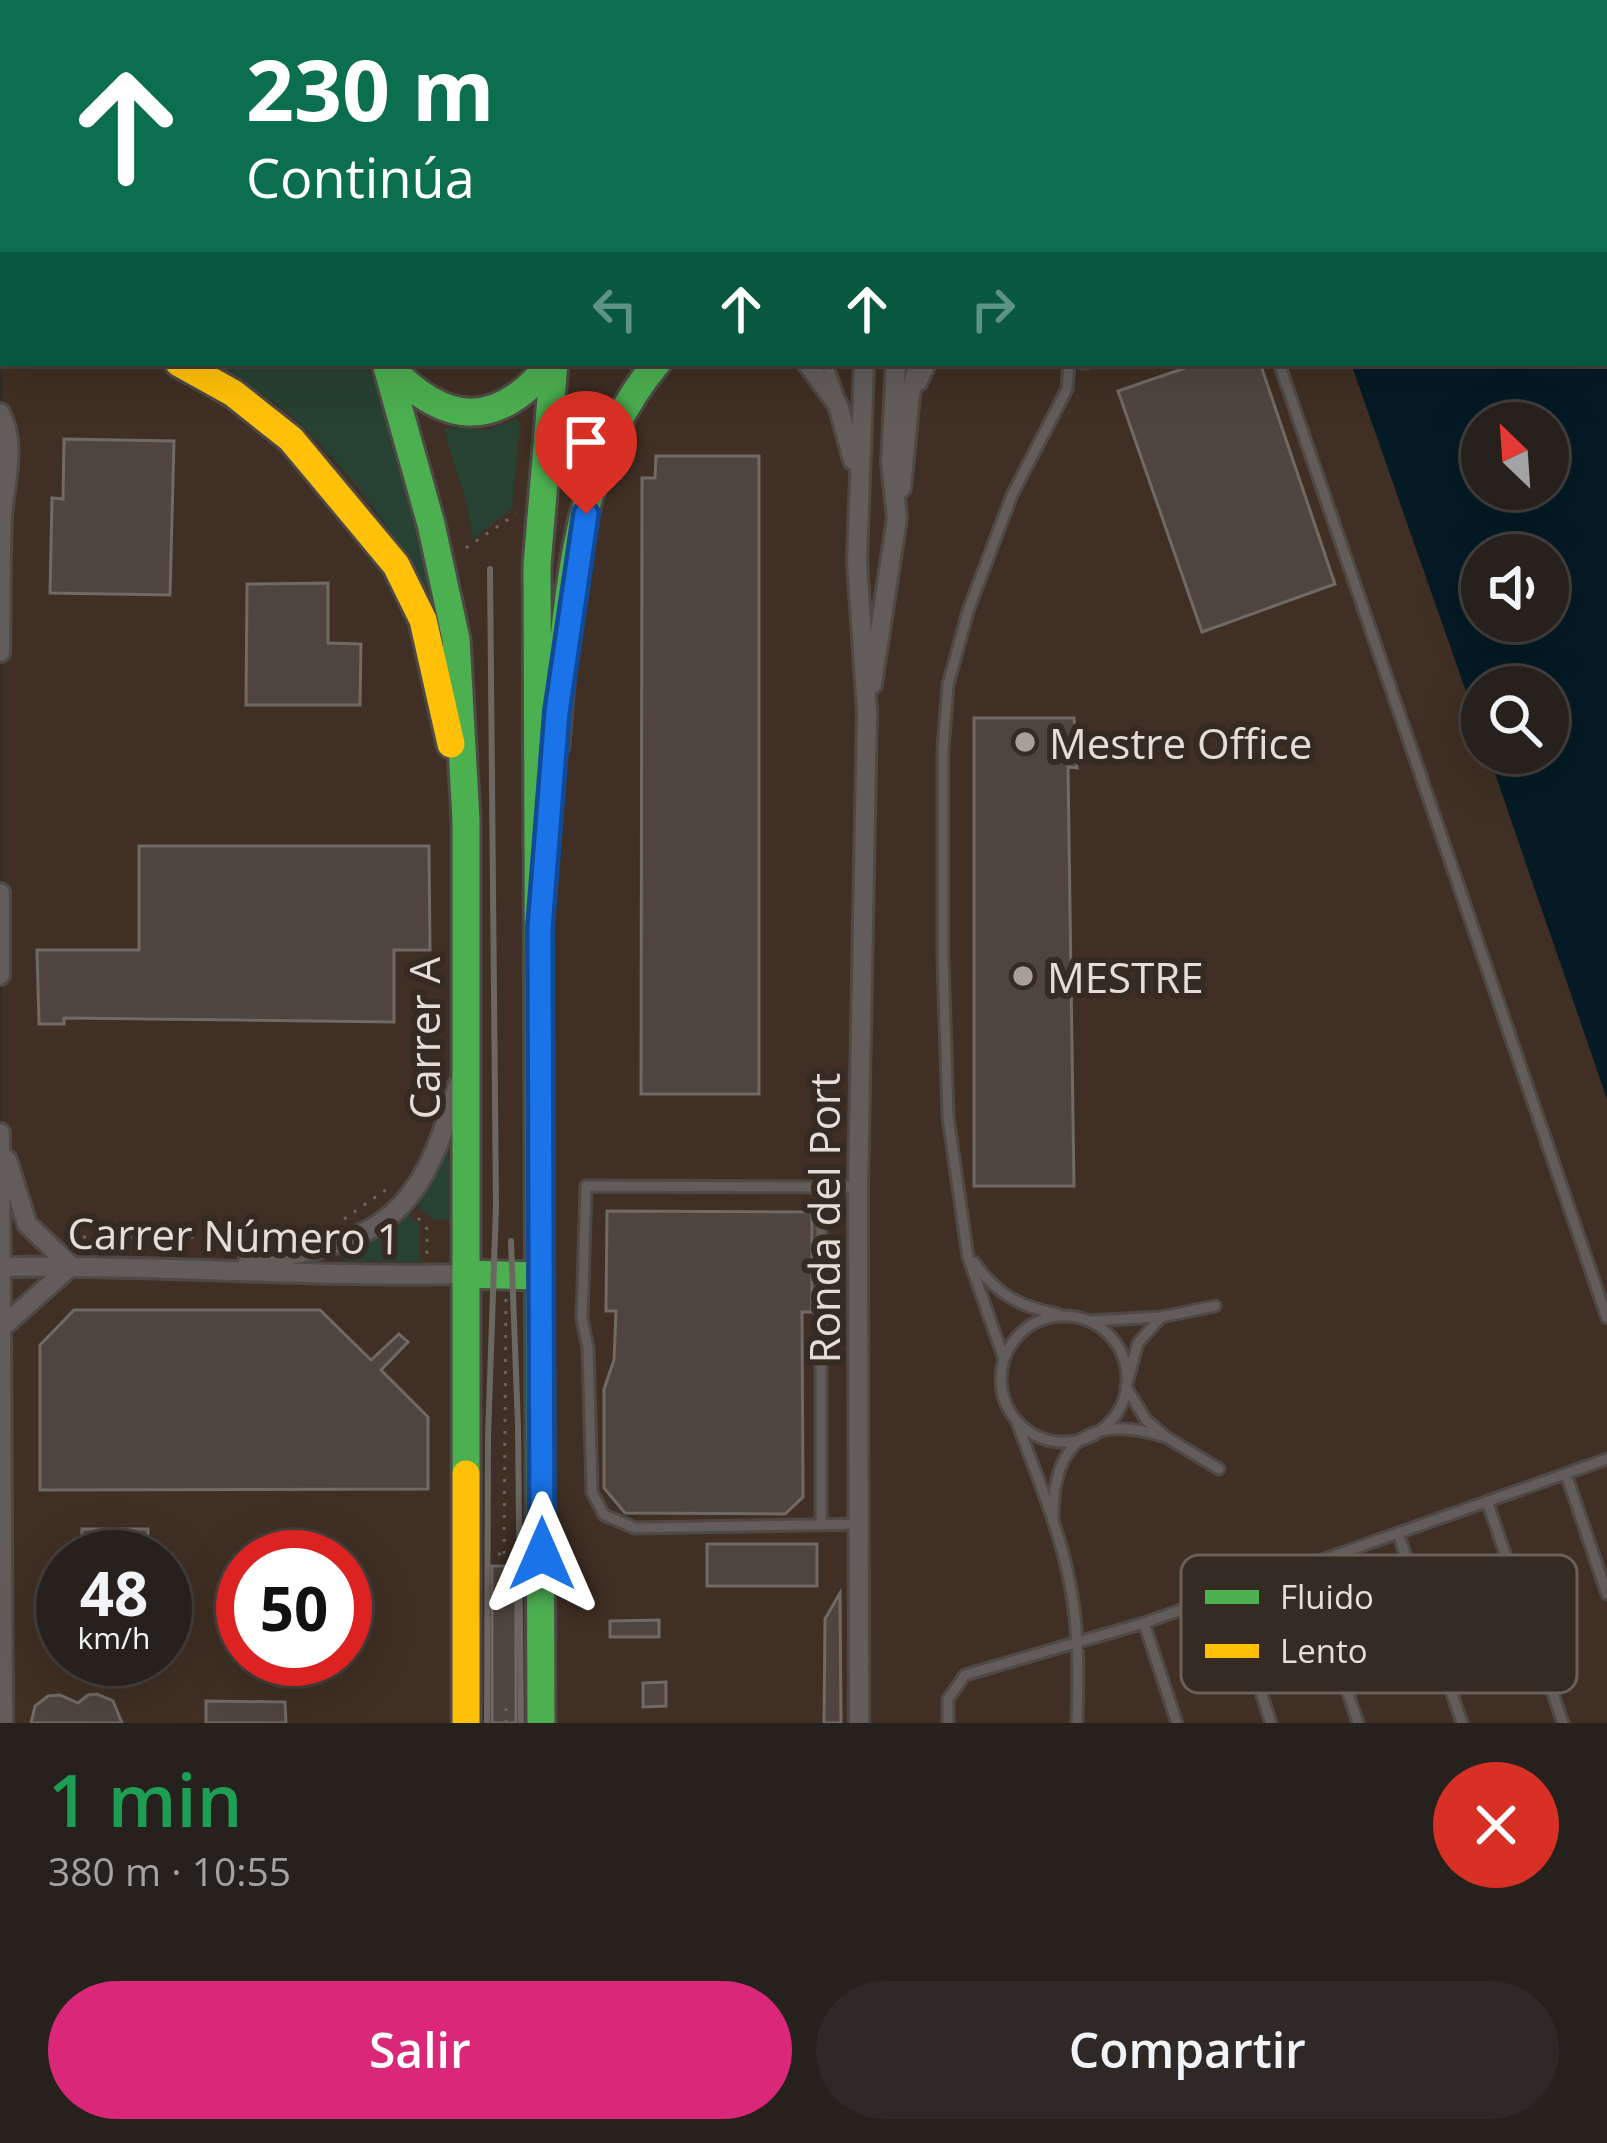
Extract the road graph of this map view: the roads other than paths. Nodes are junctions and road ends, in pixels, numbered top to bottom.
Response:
1 (184, 366) edge
2 (387, 366) edge
3 (389, 366) edge
4 (550, 366) edge
5 (552, 366) edge
6 (654, 366) edge
7 (810, 366) edge
8 (828, 366) edge
9 (864, 366) edge
10 (896, 366) edge
11 (918, 366) edge
12 (930, 366) edge
13 (1069, 366) edge
14 (1280, 366) edge
15 (0, 413) edge
16 (909, 425) junction
17 (846, 426) junction
18 (860, 493) junction
19 (1, 509) edge
20 (896, 518) junction
21 (0, 652) edge
22 (867, 712) junction
23 (466, 820) junction
24 (0, 893) edge
25 (540, 928) junction
26 (0, 954) edge
27 (0, 975) edge
28 (464, 1063) junction
29 (0, 1132) edge
30 (858, 1187) junction
31 (821, 1188) junction
32 (964, 1240) junction
33 (71, 1266) junction
34 (1, 1267) edge
35 (208, 1268) junction
36 (466, 1274) junction
37 (540, 1276) junction
38 (1215, 1306) dead end
39 (1068, 1316) junction
40 (1161, 1317) junction
41 (1607, 1318) edge
42 (1088, 1321) junction
43 (1, 1330) edge
44 (1004, 1359) junction
45 (1126, 1388) junction
46 (1016, 1420) junction
47 (1091, 1436) junction
48 (1166, 1437) junction
49 (1607, 1459) edge
50 (1219, 1469) dead end
51 (1566, 1474) junction
52 (1487, 1502) junction
53 (1053, 1520) junction
54 (859, 1524) junction
55 (821, 1525) junction
56 (1399, 1533) junction
57 (1337, 1555) edge
58 (1406, 1555) edge
59 (1505, 1555) edge
60 (1607, 1594) edge
61 (1181, 1610) edge
62 (1144, 1623) junction
63 (1076, 1640) junction
64 (1261, 1693) edge
65 (1348, 1693) edge
66 (1452, 1693) edge
67 (1553, 1693) edge
68 (3, 1723) edge
69 (466, 1723) edge
70 (542, 1723) edge
71 (859, 1723) edge
72 (948, 1723) edge
73 (1077, 1723) edge
74 (1177, 1723) edge
75 (1271, 1723) edge
76 (1358, 1723) edge
77 (1462, 1723) edge
78 (1563, 1723) edge

1 - 23 main road
2 - 23 main road, Carrer A
3 - 4 main road
5 - 25 main road
6 - 25 main road
7 - 17 street
8 - 17 lane
9 - 18 street, Ronda del Port
10 - 20 street, Ronda del Port
11 - 16 street
12 - 16 lane
13 - 32 lane
14 - 41 lane
15 - 19 street
16 - 20 street
17 - 18 street
18 - 22 street, Ronda del Port
19 - 21 street
20 - 22 street, Ronda del Port
22 - 30 street, Ronda del Port
23 - 28 main road, Carrer A
24 - 26 street
25 - 37 main road
26 - 27 street
28 - 35 street, Carrer Número 1
28 - 36 main road, Carrer A
29 - 33 street
29 - 34 street
30 - 31 lane
30 - 54 street, Ronda del Port
31 - 55 lane
31 - 55 lane
32 - 39 lane
32 - 44 lane
33 - 34 street, Carrer Número 1
33 - 35 street, Carrer Número 1
33 - 43 street
34 - 43 street
35 - 36 street, Carrer Número 1
36 - 37 main road
36 - 69 main road, Carrer A
37 - 70 main road
38 - 40 lane
39 - 42 lane
39 - 44 lane
40 - 42 lane
40 - 45 lane
42 - 45 lane
43 - 68 street
44 - 46 lane
45 - 47 lane
45 - 48 lane
46 - 47 lane
46 - 53 lane
47 - 48 lane
47 - 53 lane
48 - 50 lane
49 - 51 lane
51 - 52 lane
51 - 60 lane
52 - 56 lane
52 - 59 lane
53 - 63 lane
54 - 55 lane
54 - 71 street, Ronda del Port
56 - 57 lane
56 - 58 lane
61 - 62 lane
62 - 63 lane
62 - 74 lane
63 - 72 lane
63 - 73 lane
64 - 75 lane
65 - 76 lane
66 - 77 lane
67 - 78 lane

